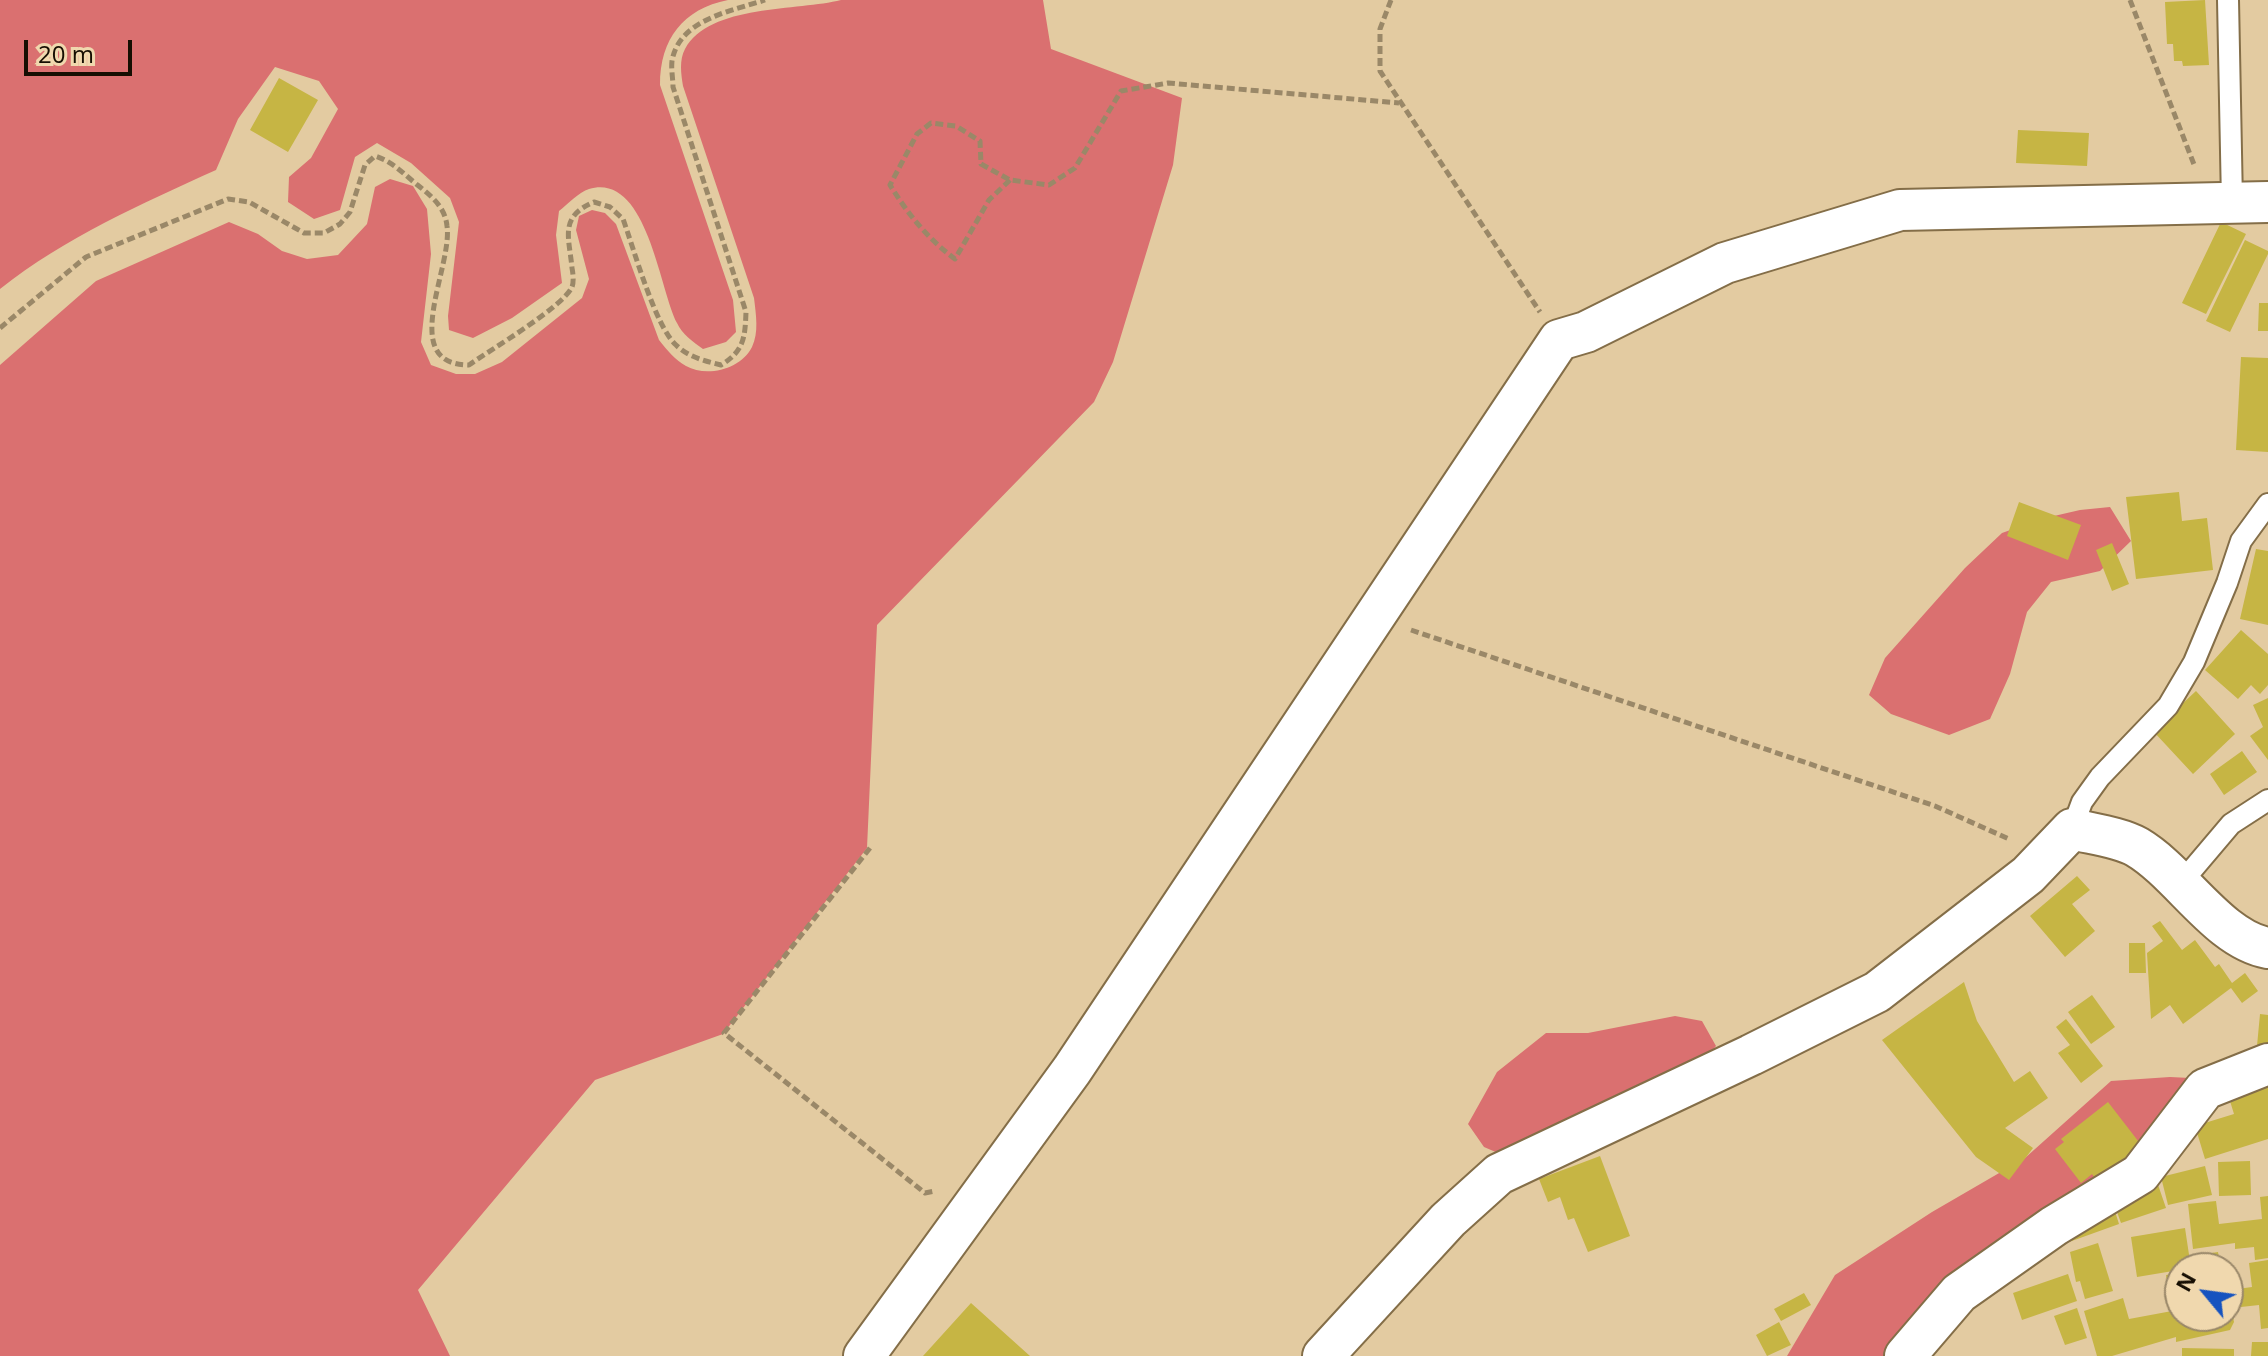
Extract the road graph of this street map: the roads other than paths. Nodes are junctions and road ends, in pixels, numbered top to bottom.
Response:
1 (2228, 0) edge
2 (2236, 202) edge
3 (2268, 504) edge
4 (2268, 800) edge
5 (2059, 842) junction
6 (2181, 883) junction
7 (2268, 948) edge
8 (2268, 1064) edge
9 (864, 1356) edge
10 (1323, 1356) edge
11 (1905, 1356) edge

1 - 2 lane
2 - 9 street
3 - 5 lane
4 - 6 lane
5 - 6 street
5 - 10 street
6 - 7 street
8 - 11 street

